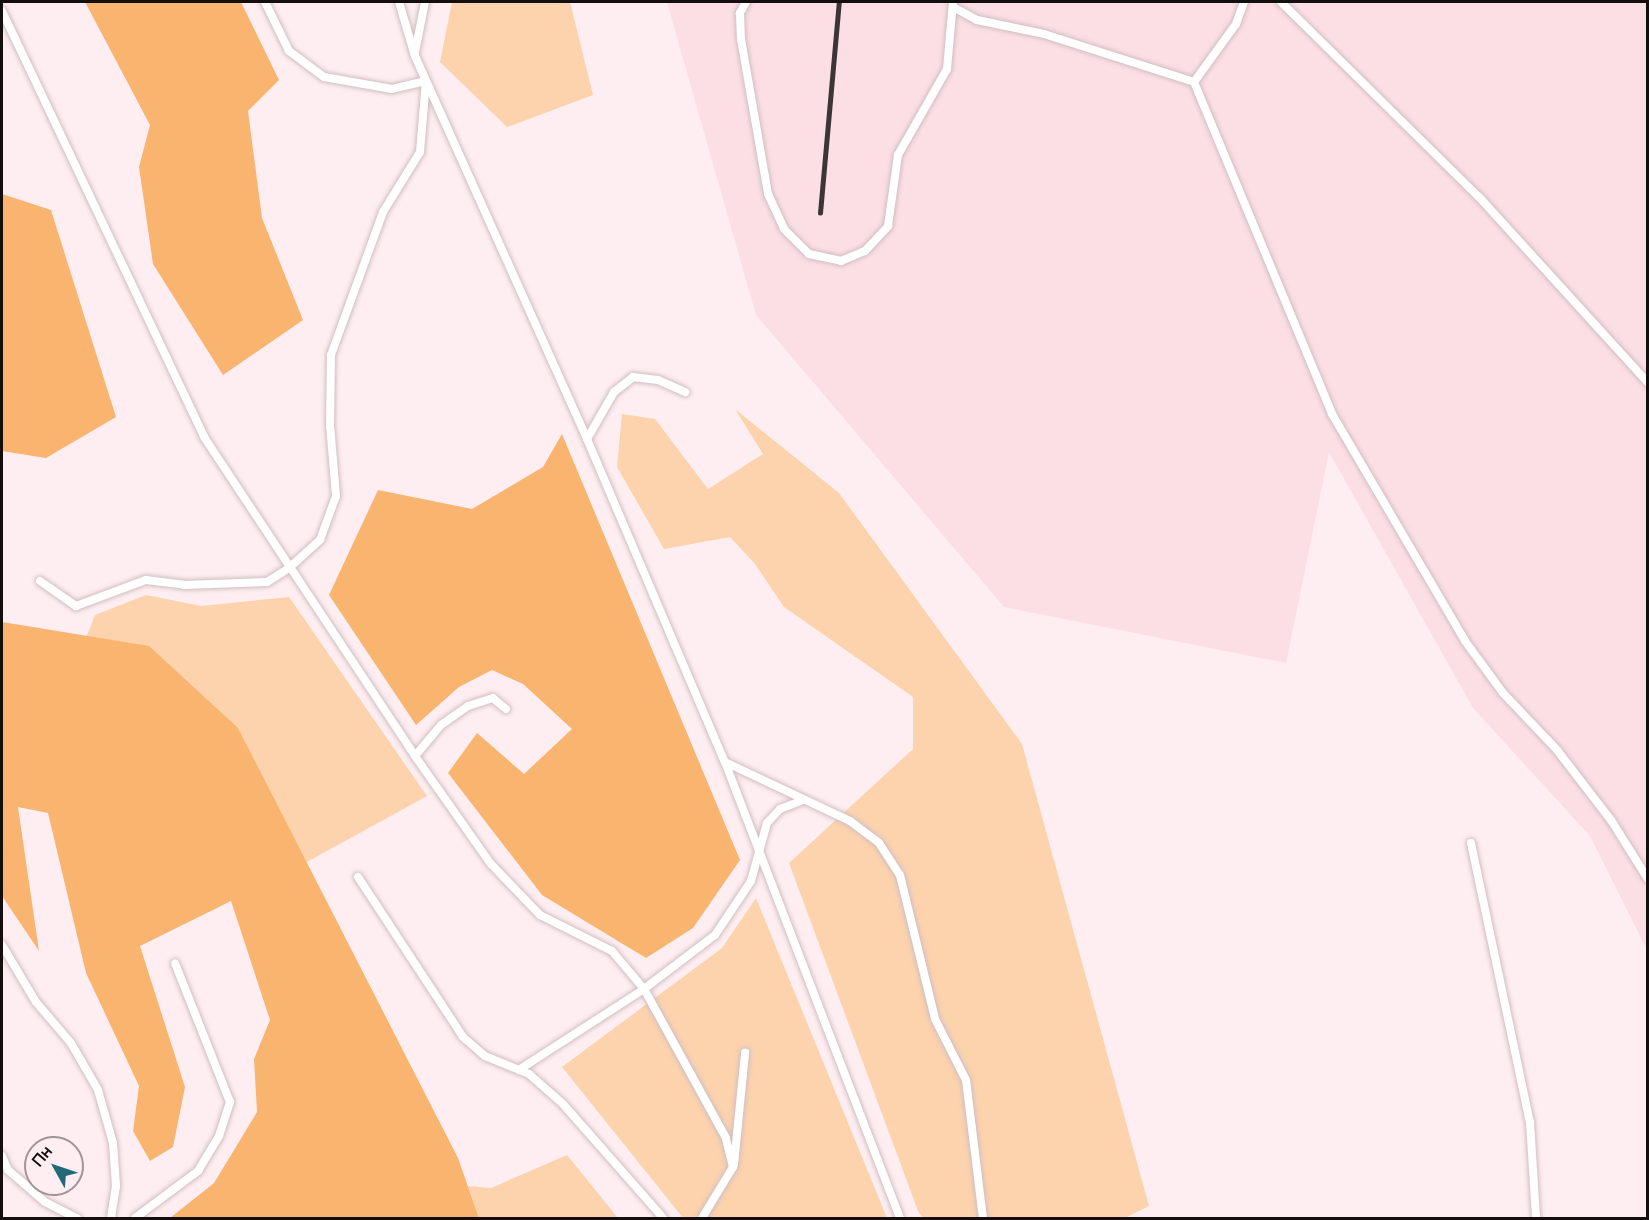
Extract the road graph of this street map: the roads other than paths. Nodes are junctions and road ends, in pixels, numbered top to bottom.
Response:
1 (265, 2) edge
2 (399, 2) edge
3 (425, 2) edge
4 (746, 2) edge
5 (1244, 2) edge
6 (1281, 2) edge
7 (954, 5) edge
8 (2, 11) edge
9 (415, 56) junction
10 (426, 81) junction
11 (1194, 82) junction
12 (1647, 383) edge
13 (685, 392) dead end
14 (587, 439) junction
15 (289, 568) junction
16 (40, 581) dead end
17 (506, 709) dead end
18 (415, 756) junction
19 (725, 762) junction
20 (801, 801) junction
21 (1471, 843) dead end
22 (760, 852) junction
23 (358, 877) dead end
24 (1647, 879) edge
25 (2, 945) edge
26 (175, 963) dead end
27 (644, 990) junction
28 (745, 1053) dead end
29 (519, 1070) junction
30 (2, 1156) edge
31 (733, 1167) junction
32 (76, 1218) edge
33 (111, 1218) edge
34 (135, 1218) edge
35 (663, 1218) edge
36 (702, 1218) edge
37 (900, 1218) edge
38 (983, 1218) edge
39 (1536, 1218) edge

1 - 10 lane
2 - 9 lane
3 - 9 lane
4 - 7 lane
5 - 11 lane
6 - 12 lane
7 - 11 lane
8 - 15 lane
9 - 10 lane
10 - 14 lane
10 - 15 lane
11 - 24 lane
13 - 14 lane
14 - 19 lane
15 - 16 lane
15 - 18 lane
17 - 18 lane
18 - 27 lane
19 - 20 lane
19 - 22 lane
20 - 22 lane
20 - 38 lane
21 - 39 lane
22 - 27 lane
22 - 37 lane
23 - 29 lane
25 - 33 lane
26 - 34 lane
27 - 29 lane
27 - 31 lane
28 - 31 lane
29 - 35 lane
30 - 32 lane
31 - 36 lane

